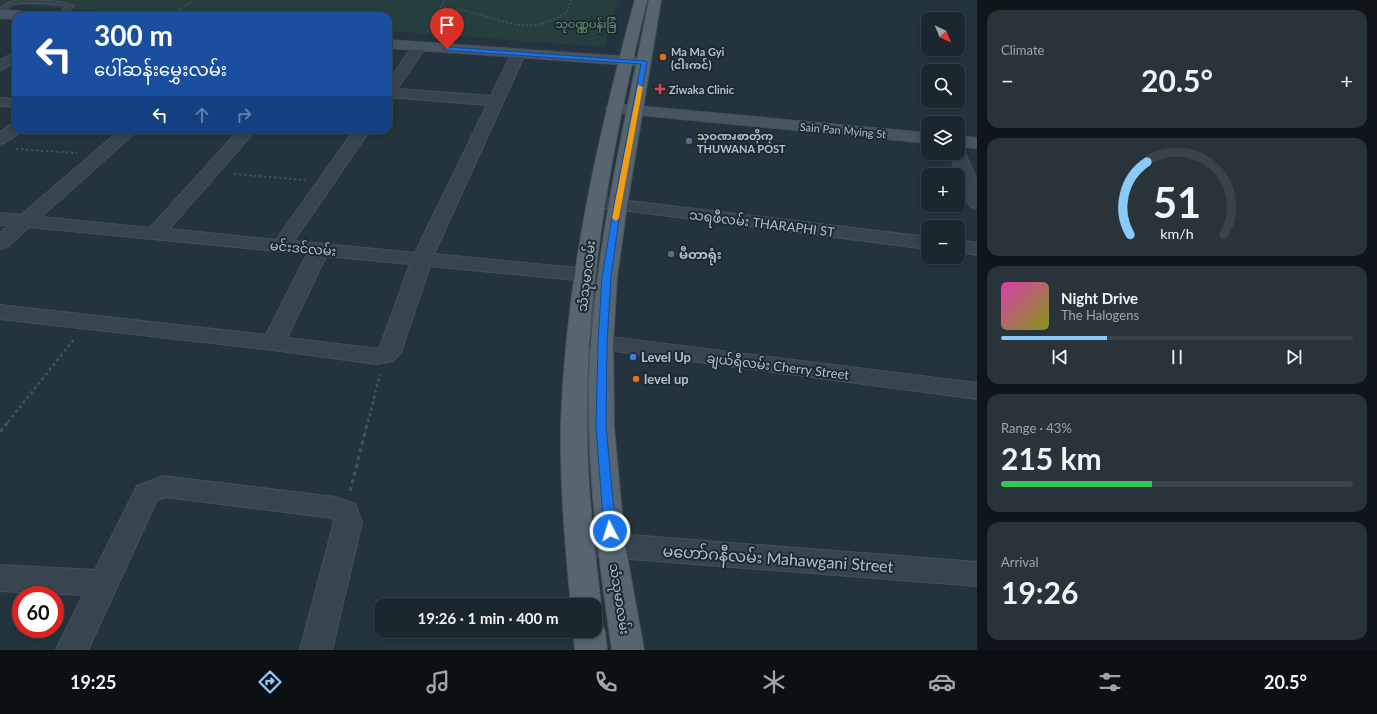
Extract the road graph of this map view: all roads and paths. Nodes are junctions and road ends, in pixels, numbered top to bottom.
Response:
1 (194, 0) edge
2 (445, 0) edge
3 (572, 0) edge
4 (641, 0) edge
5 (655, 0) edge
6 (440, 7) junction
7 (0, 10) edge
8 (64, 12) edge
9 (176, 12) edge
10 (0, 14) edge
11 (12, 15) edge
12 (392, 44) edge
13 (419, 47) junction
14 (518, 54) junction
15 (12, 58) edge
16 (634, 62) junction
17 (0, 66) edge
18 (392, 87) edge
19 (392, 93) edge
20 (496, 100) junction
21 (0, 102) edge
22 (12, 103) edge
23 (625, 110) junction
24 (12, 131) edge
25 (125, 134) edge
26 (244, 134) edge
27 (359, 134) edge
28 (921, 137) edge
29 (0, 139) edge
30 (965, 142) edge
31 (977, 143) edge
32 (16, 149) dead end
33 (101, 155) junction
34 (960, 160) edge
35 (234, 174) dead end
36 (326, 182) junction
37 (596, 202) junction
38 (977, 203) edge
39 (618, 205) junction
40 (0, 219) edge
41 (27, 221) junction
42 (155, 234) junction
43 (921, 242) edge
44 (0, 243) edge
45 (281, 246) junction
46 (965, 247) edge
47 (320, 249) junction
48 (977, 249) edge
49 (422, 259) junction
50 (584, 274) junction
51 (607, 277) junction
52 (0, 312) edge
53 (88, 322) junction
54 (578, 340) junction
55 (273, 343) junction
56 (602, 343) junction
57 (385, 356) junction
58 (977, 391) edge
59 (0, 432) edge
60 (345, 512) junction
61 (579, 543) junction
62 (611, 545) junction
63 (977, 574) edge
64 (0, 578) edge
65 (103, 583) junction
66 (585, 598) edge
67 (590, 638) edge
68 (72, 650) edge
69 (316, 650) edge
70 (591, 650) edge
71 (628, 650) edge

1 - 9 path
2 - 6 path
3 - 6 path
4 - 16 main road, သံသုမာလမ်း
5 - 16 main road, သံသုမာလမ်း
6 - 13 path
7 - 8 lane
10 - 11 main road
12 - 13 main road
13 - 14 main road
13 - 18 street
14 - 16 main road
14 - 20 street
15 - 17 street
16 - 23 main road, သံသုမာလမ်း
19 - 20 street
20 - 49 street
21 - 22 street
23 - 28 main road, Sain Pan Mying St
23 - 37 main road, သံသုမာလမ်း
23 - 39 main road, သံသုမာလမ်း
24 - 29 street
25 - 33 street
26 - 42 street
27 - 36 street
30 - 31 main road
32 - 33 path
33 - 41 street
34 - 38 street
35 - 36 path
36 - 45 street
37 - 39 street, သရဖီလမ်း THARAPHI ST
37 - 50 main road, သံသုမာလမ်း
39 - 43 street, သရဖီလမ်း THARAPHI ST
39 - 51 main road, သံသုမာလမ်း
40 - 41 street, မင်းဒင်လမ်း
41 - 42 street, မင်းဒင်လမ်း
41 - 44 street
42 - 45 street, မင်းဒင်လမ်း
45 - 47 street, မင်းဒင်လမ်း
46 - 48 street
47 - 49 street, မင်းဒင်လမ်း
47 - 55 street
49 - 50 street, မင်းဒင်လမ်း
49 - 57 street
50 - 51 street, မင်းဒင်လမ်း
50 - 54 main road, သံသုမာလမ်း
51 - 56 main road, သံသုမာလမ်း
52 - 53 street
53 - 55 street
53 - 59 path
54 - 56 street, ချယ်ရီလမ်း Cherry Street
54 - 61 main road, သံသုမာလမ်း
55 - 57 street
56 - 58 street, ချယ်ရီလမ်း Cherry Street
56 - 62 main road, သံသုမာလမ်း
57 - 60 path
60 - 65 street
60 - 69 street
61 - 62 street, မဟော်ဂနီလမ်း Mahawgani Street
61 - 66 main road, သံသုမာလမ်း
62 - 63 street, မဟော်ဂနီလမ်း Mahawgani Street
62 - 71 main road, သံသုမာလမ်း
64 - 65 street
65 - 68 street
67 - 70 main road

